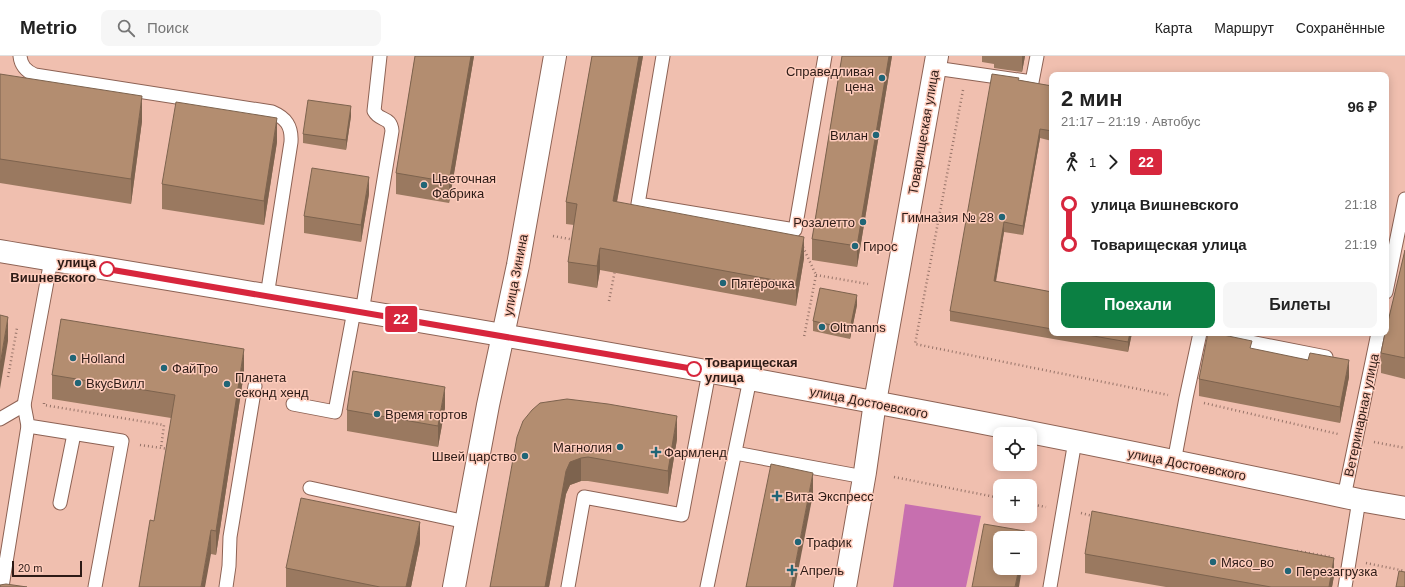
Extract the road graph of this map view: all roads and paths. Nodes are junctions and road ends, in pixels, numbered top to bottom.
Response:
1 (20, 56) edge
2 (380, 56) edge
3 (554, 56) edge
4 (664, 56) edge
5 (825, 56) edge
6 (1037, 56) edge
7 (936, 62) edge
8 (967, 72) junction
9 (1405, 200) edge
10 (795, 230) junction
11 (554, 236) dead end
12 (582, 241) edge
13 (0, 252) edge
14 (51, 260) junction
15 (616, 263) edge
16 (816, 275) junction
17 (1389, 277) edge
18 (868, 284) dead end
19 (266, 296) junction
20 (609, 301) dead end
21 (358, 311) junction
22 (17, 328) dead end
23 (503, 336) junction
24 (1208, 336) edge
25 (1219, 336) edge
26 (1377, 336) edge
27 (804, 337) dead end
28 (1328, 357) edge
29 (709, 372) junction
30 (750, 379) junction
31 (8, 381) dead end
32 (255, 386) dead end
33 (45, 397) dead end
34 (1186, 398) junction
35 (875, 402) junction
36 (293, 404) dead end
37 (24, 405) junction
38 (0, 419) edge
39 (28, 426) junction
40 (74, 434) junction
41 (1356, 438) junction
42 (122, 442) junction
43 (1075, 442) junction
44 (161, 448) junction
45 (1405, 448) edge
46 (170, 450) edge
47 (735, 453) junction
48 (1174, 462) junction
49 (894, 477) dead end
50 (864, 478) junction
51 (310, 488) dead end
52 (993, 497) edge
53 (1351, 498) junction
54 (60, 503) dead end
55 (1037, 505) edge
56 (1405, 508) edge
57 (1063, 510) junction
58 (1094, 516) edge
59 (466, 522) junction
60 (1295, 550) edge
61 (1349, 560) junction
62 (1405, 571) edge
63 (2, 587) edge
64 (95, 587) edge
65 (226, 587) edge
66 (454, 587) edge
67 (568, 587) edge
68 (707, 587) edge
69 (845, 587) edge
70 (1050, 587) edge
71 (1345, 587) edge

1 - 19 lane
2 - 21 lane
3 - 23 main road, улица Зинина
4 - 10 lane
5 - 10 lane
6 - 8 lane
7 - 8 lane
7 - 35 main road, Товарищеская улица
8 - 34 path
9 - 17 lane
10 - 16 path
11 - 12 path
13 - 14 main road, улица Достоевского
14 - 19 main road, улица Достоевского
14 - 37 lane
15 - 20 path
16 - 18 path
16 - 27 path
19 - 21 main road, улица Достоевского
21 - 23 main road, улица Достоевского
21 - 36 lane
22 - 31 path
23 - 29 main road, улица Достоевского
23 - 59 main road, улица Зинина
24 - 34 lane
25 - 28 lane
26 - 41 lane, Ветеринарная улица
29 - 30 main road, улица Достоевского
29 - 67 lane
30 - 35 main road, улица Достоевского
30 - 47 lane
32 - 65 lane
33 - 44 path
34 - 41 path
34 - 48 lane
35 - 43 main road, улица Достоевского
35 - 50 main road, Товарищеская улица
37 - 38 lane
37 - 39 lane
39 - 40 lane
39 - 63 lane
40 - 42 lane
40 - 54 lane
41 - 45 path
41 - 53 lane, Ветеринарная улица
42 - 44 path
42 - 64 lane
43 - 48 main road, улица Достоевского
43 - 57 lane
44 - 46 path
47 - 50 lane
47 - 68 lane
48 - 53 main road, улица Достоевского
49 - 52 path
50 - 69 main road, Товарищеская улица
51 - 59 lane
53 - 56 main road, улица Достоевского
53 - 61 lane, Ветеринарная улица
55 - 57 path
57 - 58 path
57 - 70 lane
59 - 66 main road, улица Зинина
60 - 61 path
61 - 62 path
61 - 71 lane, Ветеринарная улица

